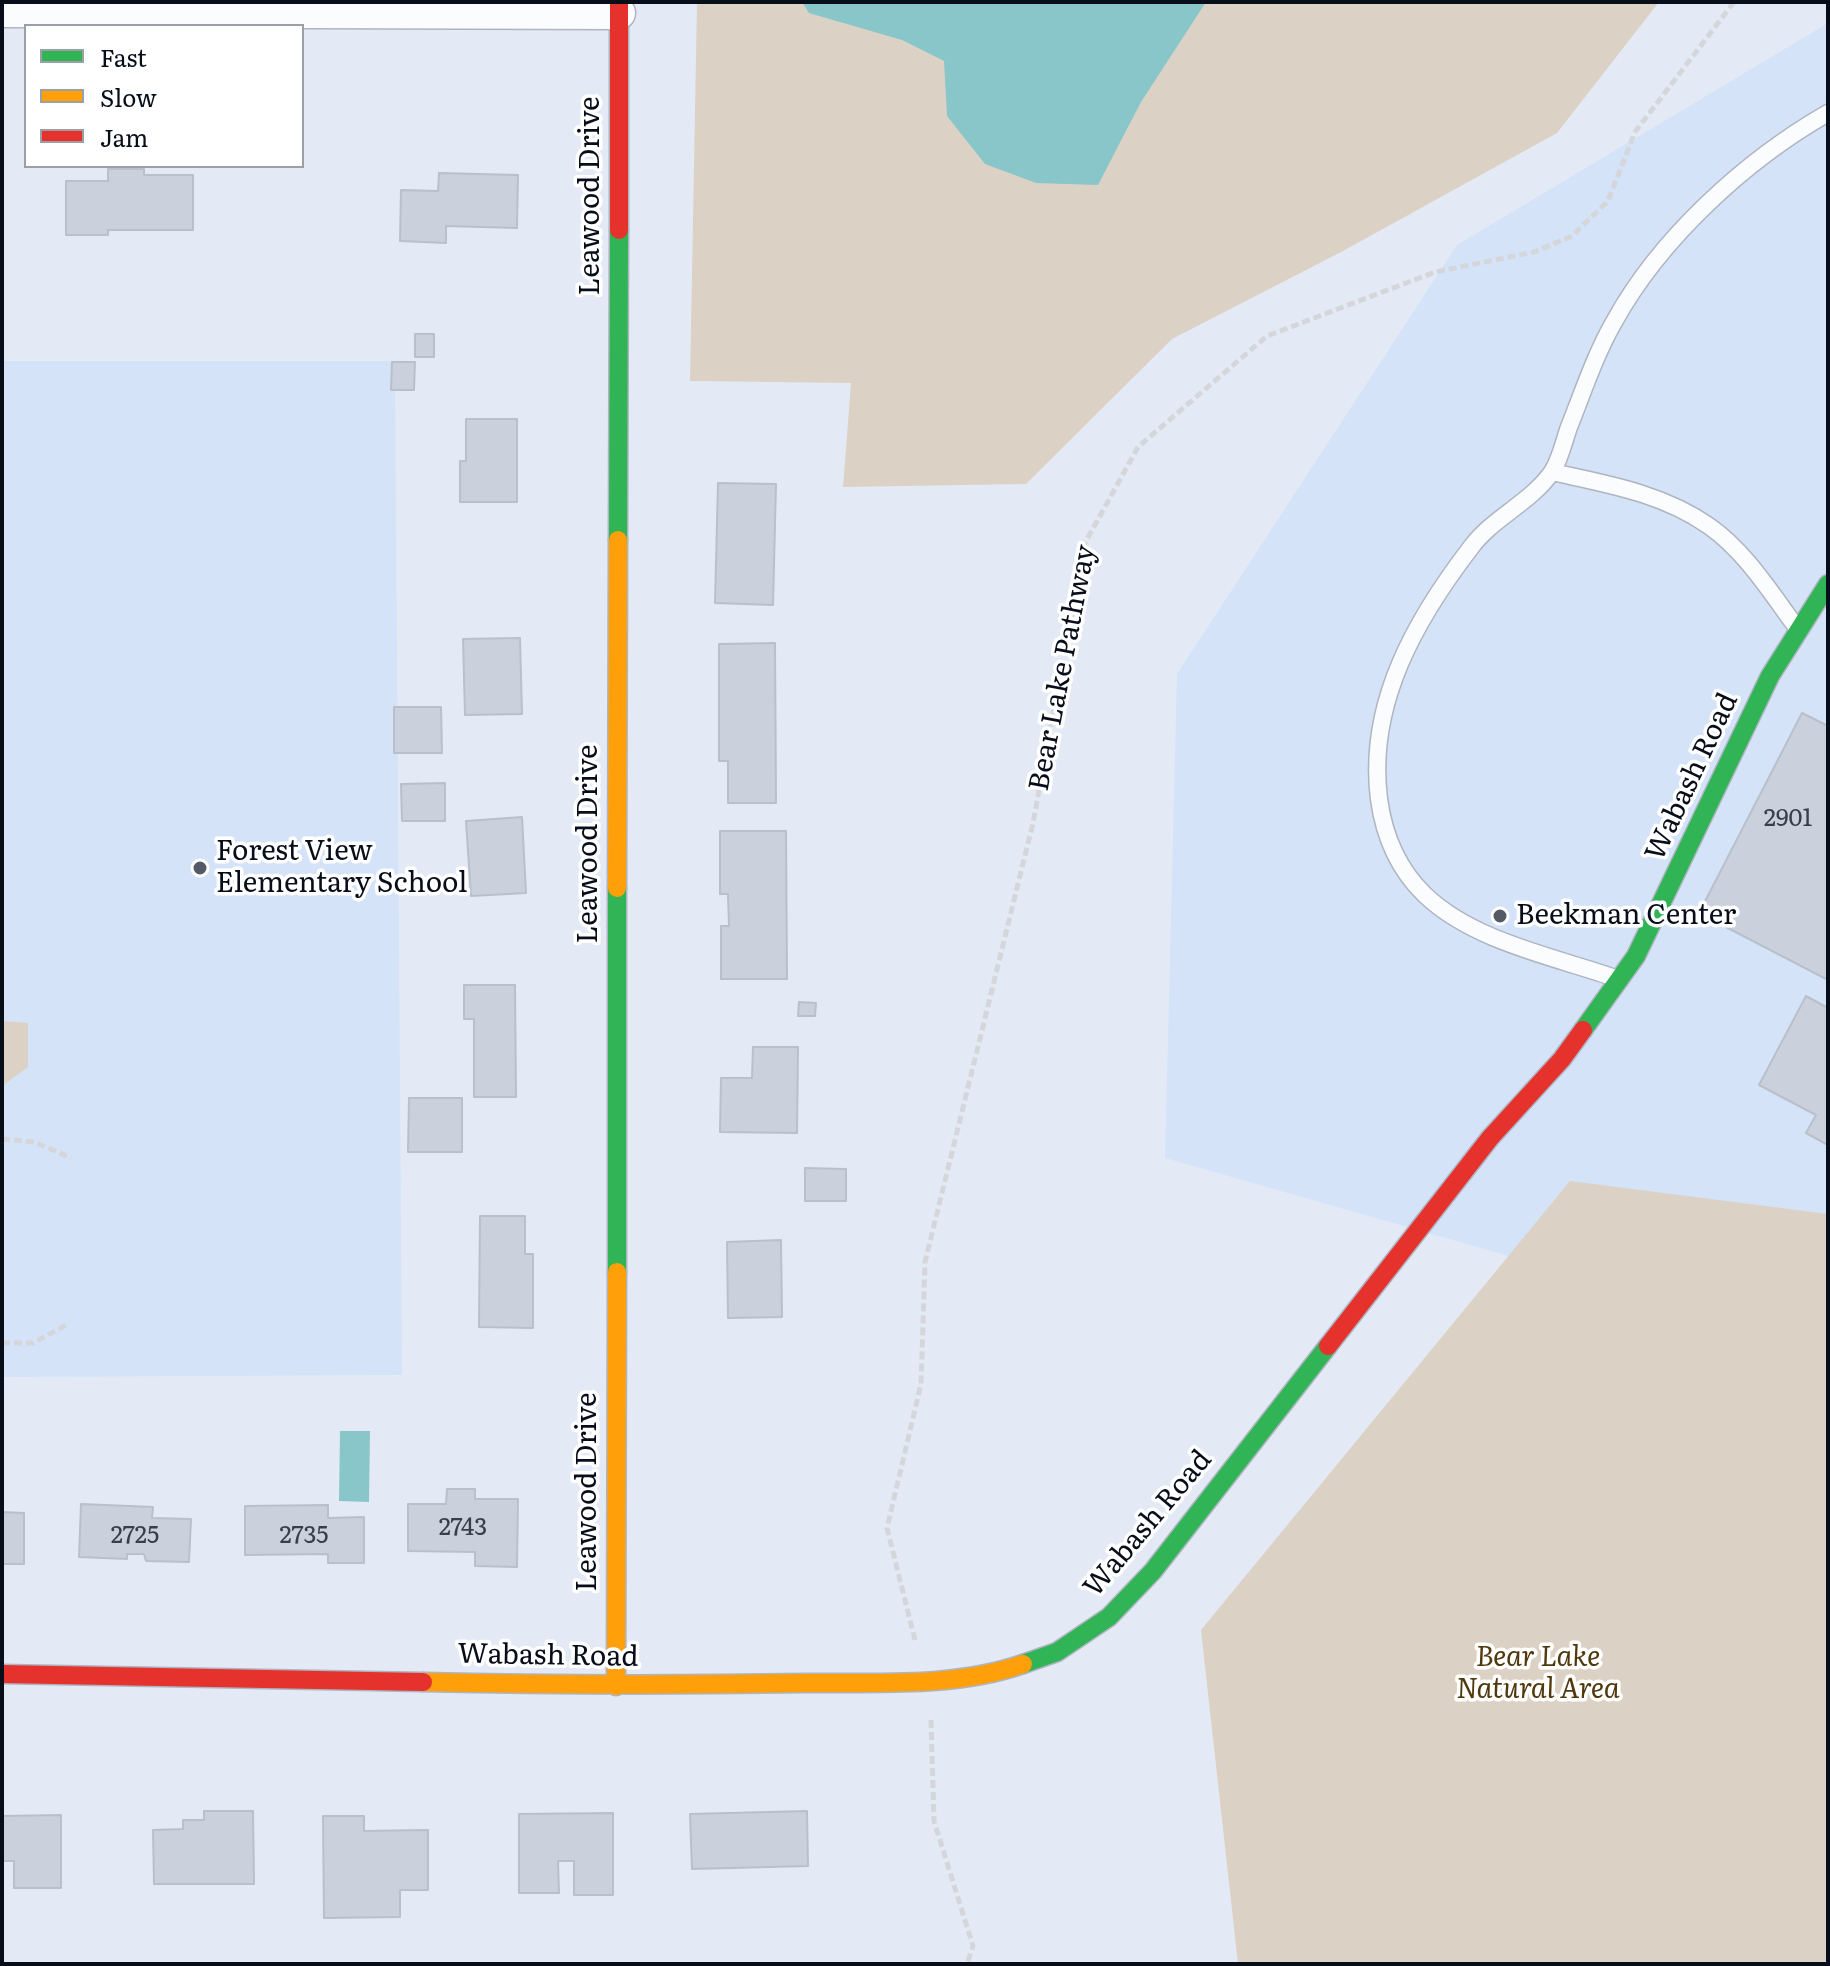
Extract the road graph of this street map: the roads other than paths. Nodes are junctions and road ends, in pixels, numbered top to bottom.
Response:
1 (619, 7) edge
2 (2, 11) edge
3 (1828, 113) edge
4 (1552, 472) junction
5 (1828, 584) edge
6 (1799, 630) junction
7 (1619, 979) junction
8 (2, 1674) edge
9 (616, 1686) junction

1 - 2 street
1 - 9 street, Leawood Drive
3 - 4 lane
4 - 6 lane
4 - 7 lane
5 - 6 street, Wabash Road
6 - 7 street, Wabash Road
7 - 9 street, Wabash Road
8 - 9 street, Wabash Road

